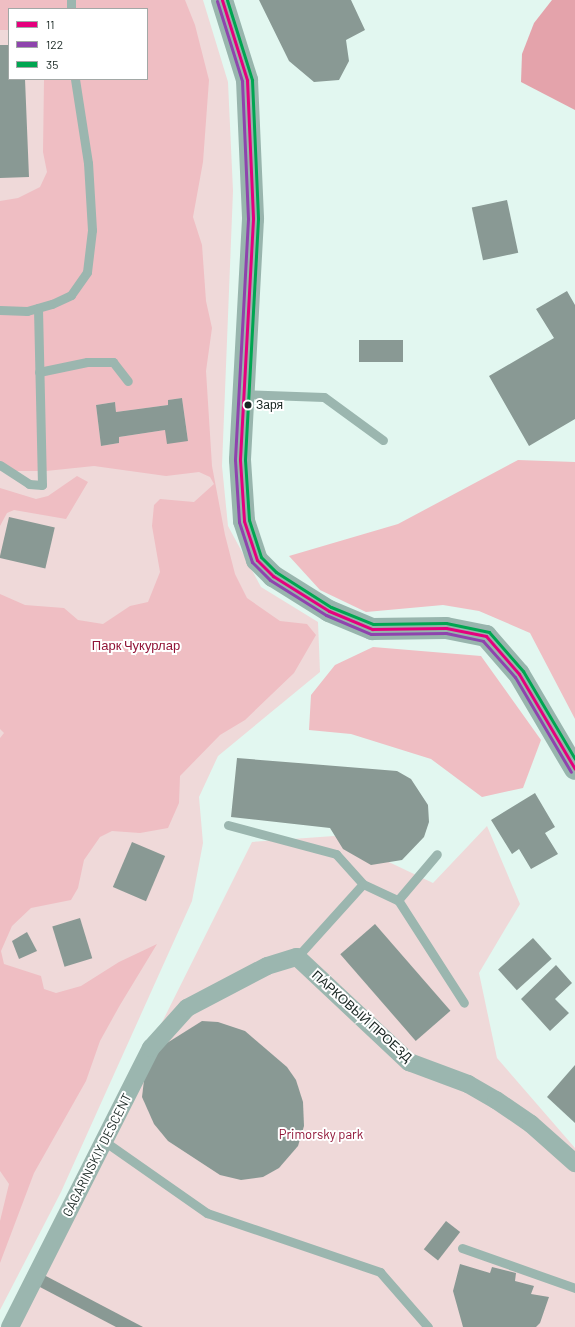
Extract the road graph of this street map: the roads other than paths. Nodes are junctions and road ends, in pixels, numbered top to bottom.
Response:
1 (222, 0) edge
2 (75, 80) edge
3 (38, 308) junction
4 (0, 310) edge
5 (39, 372) junction
6 (128, 381) dead end
7 (242, 394) junction
8 (383, 440) dead end
9 (0, 465) edge
10 (575, 769) edge
11 (228, 825) dead end
12 (437, 854) dead end
13 (362, 884) junction
14 (398, 900) junction
15 (297, 957) junction
16 (464, 1002) dead end
17 (104, 1141) junction
18 (575, 1163) edge
19 (462, 1248) dead end
20 (575, 1288) edge
21 (10, 1327) edge
22 (428, 1327) edge

1 - 7 main road
2 - 3 lane
3 - 4 lane
3 - 5 lane
5 - 6 lane
5 - 9 lane
7 - 8 lane
7 - 10 main road
11 - 13 lane
12 - 14 lane
13 - 14 lane
13 - 15 lane
14 - 16 lane
15 - 17 street, GAGARINSKIY DESCENT
15 - 18 street, ПАРКОВЫЙ ПРОЕЗД
17 - 21 street, GAGARINSKIY DESCENT
17 - 22 lane
19 - 20 lane

